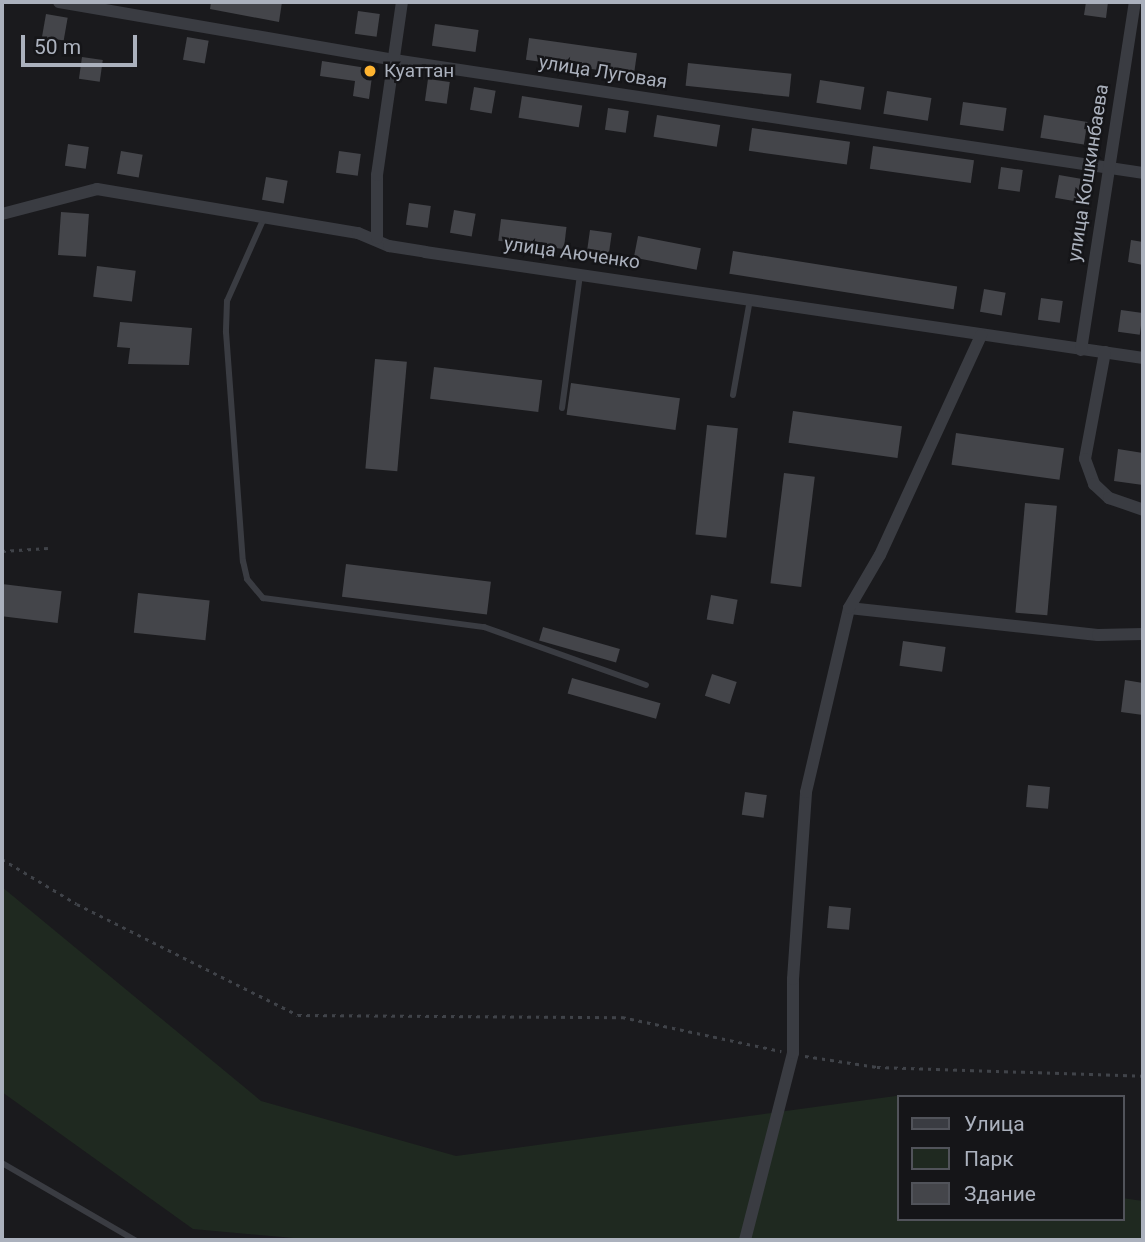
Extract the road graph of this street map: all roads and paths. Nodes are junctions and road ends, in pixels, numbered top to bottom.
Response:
1 (59, 2) edge
2 (402, 2) edge
3 (1135, 2) edge
4 (394, 60) junction
5 (1108, 168) junction
6 (1143, 173) edge
7 (2, 215) edge
8 (264, 218) junction
9 (377, 238) junction
10 (580, 273) junction
11 (750, 300) junction
12 (981, 335) junction
13 (1081, 350) junction
14 (1105, 352) junction
15 (1143, 358) edge
16 (733, 395) dead end
17 (562, 408) dead end
18 (1143, 510) edge
19 (48, 548) dead end
20 (2, 551) edge
21 (849, 608) junction
22 (1143, 634) edge
23 (646, 685) dead end
24 (2, 859) edge
25 (793, 1054) junction
26 (1143, 1076) edge
27 (2, 1163) edge
28 (135, 1240) edge
29 (745, 1240) edge

1 - 4 street, улица Луговая
2 - 4 street
3 - 5 street, улица Кошкинбаева
4 - 5 street, улица Луговая
4 - 9 street
5 - 6 street, улица Луговая
5 - 13 street, улица Кошкинбаева
7 - 8 street, улица Аюченко
8 - 9 street, улица Аюченко
8 - 23 lane
9 - 10 street, улица Аюченко
10 - 11 street, улица Аюченко
10 - 17 lane
11 - 12 street, улица Аюченко
11 - 16 lane
12 - 13 street, улица Аюченко
12 - 21 street
13 - 14 street, улица Аюченко
14 - 15 street, улица Аюченко
14 - 18 street
19 - 20 path
21 - 22 street
21 - 25 street
24 - 25 path
25 - 26 path
25 - 29 street
27 - 28 lane

